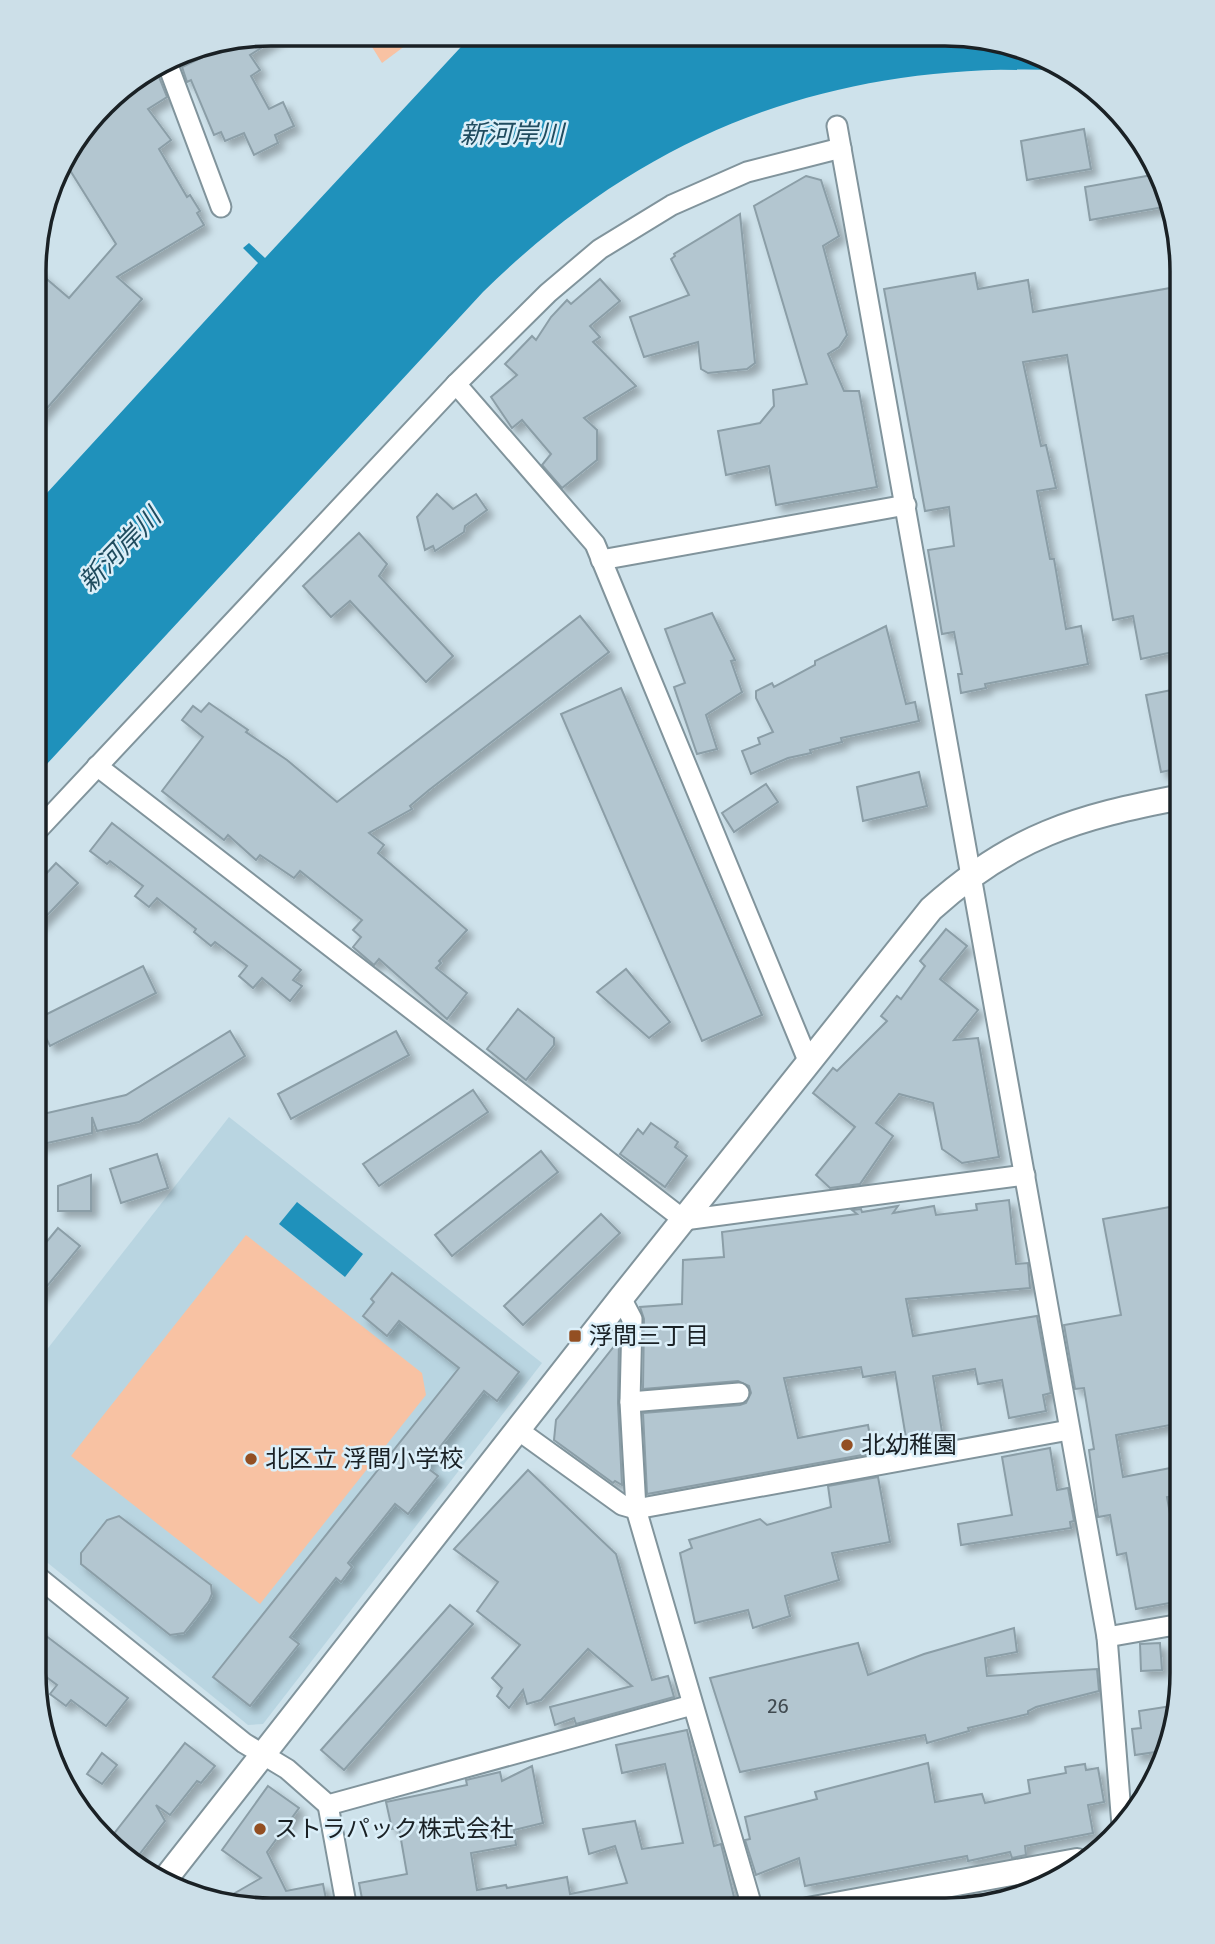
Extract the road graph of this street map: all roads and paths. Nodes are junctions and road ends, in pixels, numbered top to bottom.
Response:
1 (170, 70) edge
2 (837, 126) dead end
3 (841, 148) junction
4 (221, 206) dead end
5 (456, 384) junction
6 (906, 505) junction
7 (601, 560) junction
8 (97, 766) junction
9 (1170, 800) edge
10 (46, 821) edge
11 (972, 874) junction
12 (808, 1063) junction
13 (1025, 1175) junction
14 (684, 1220) junction
15 (621, 1297) junction
16 (739, 1393) dead end
17 (630, 1402) junction
18 (518, 1430) junction
19 (1069, 1430) junction
20 (636, 1509) junction
21 (46, 1583) edge
22 (1169, 1626) edge
23 (1107, 1637) junction
24 (692, 1705) junction
25 (263, 1754) junction
26 (328, 1805) junction
27 (1121, 1813) edge
28 (1064, 1863) edge
29 (169, 1874) edge
30 (345, 1898) edge
31 (749, 1898) edge
32 (874, 1898) edge

1 - 4 street
2 - 3 street
3 - 5 street
3 - 6 street
5 - 7 street
5 - 8 street
6 - 7 street
6 - 11 street
7 - 12 street
8 - 10 street
8 - 14 street
9 - 11 street
11 - 12 street
11 - 13 street
12 - 14 street
13 - 14 street
13 - 19 street
14 - 15 street
15 - 17 street
15 - 18 street
16 - 17 street
17 - 20 street
18 - 20 street
18 - 25 street
19 - 20 street
19 - 23 street
20 - 24 street
21 - 25 street
22 - 23 street
23 - 27 street
24 - 26 street
24 - 31 street
25 - 26 street
25 - 29 street
26 - 30 street
28 - 32 street

